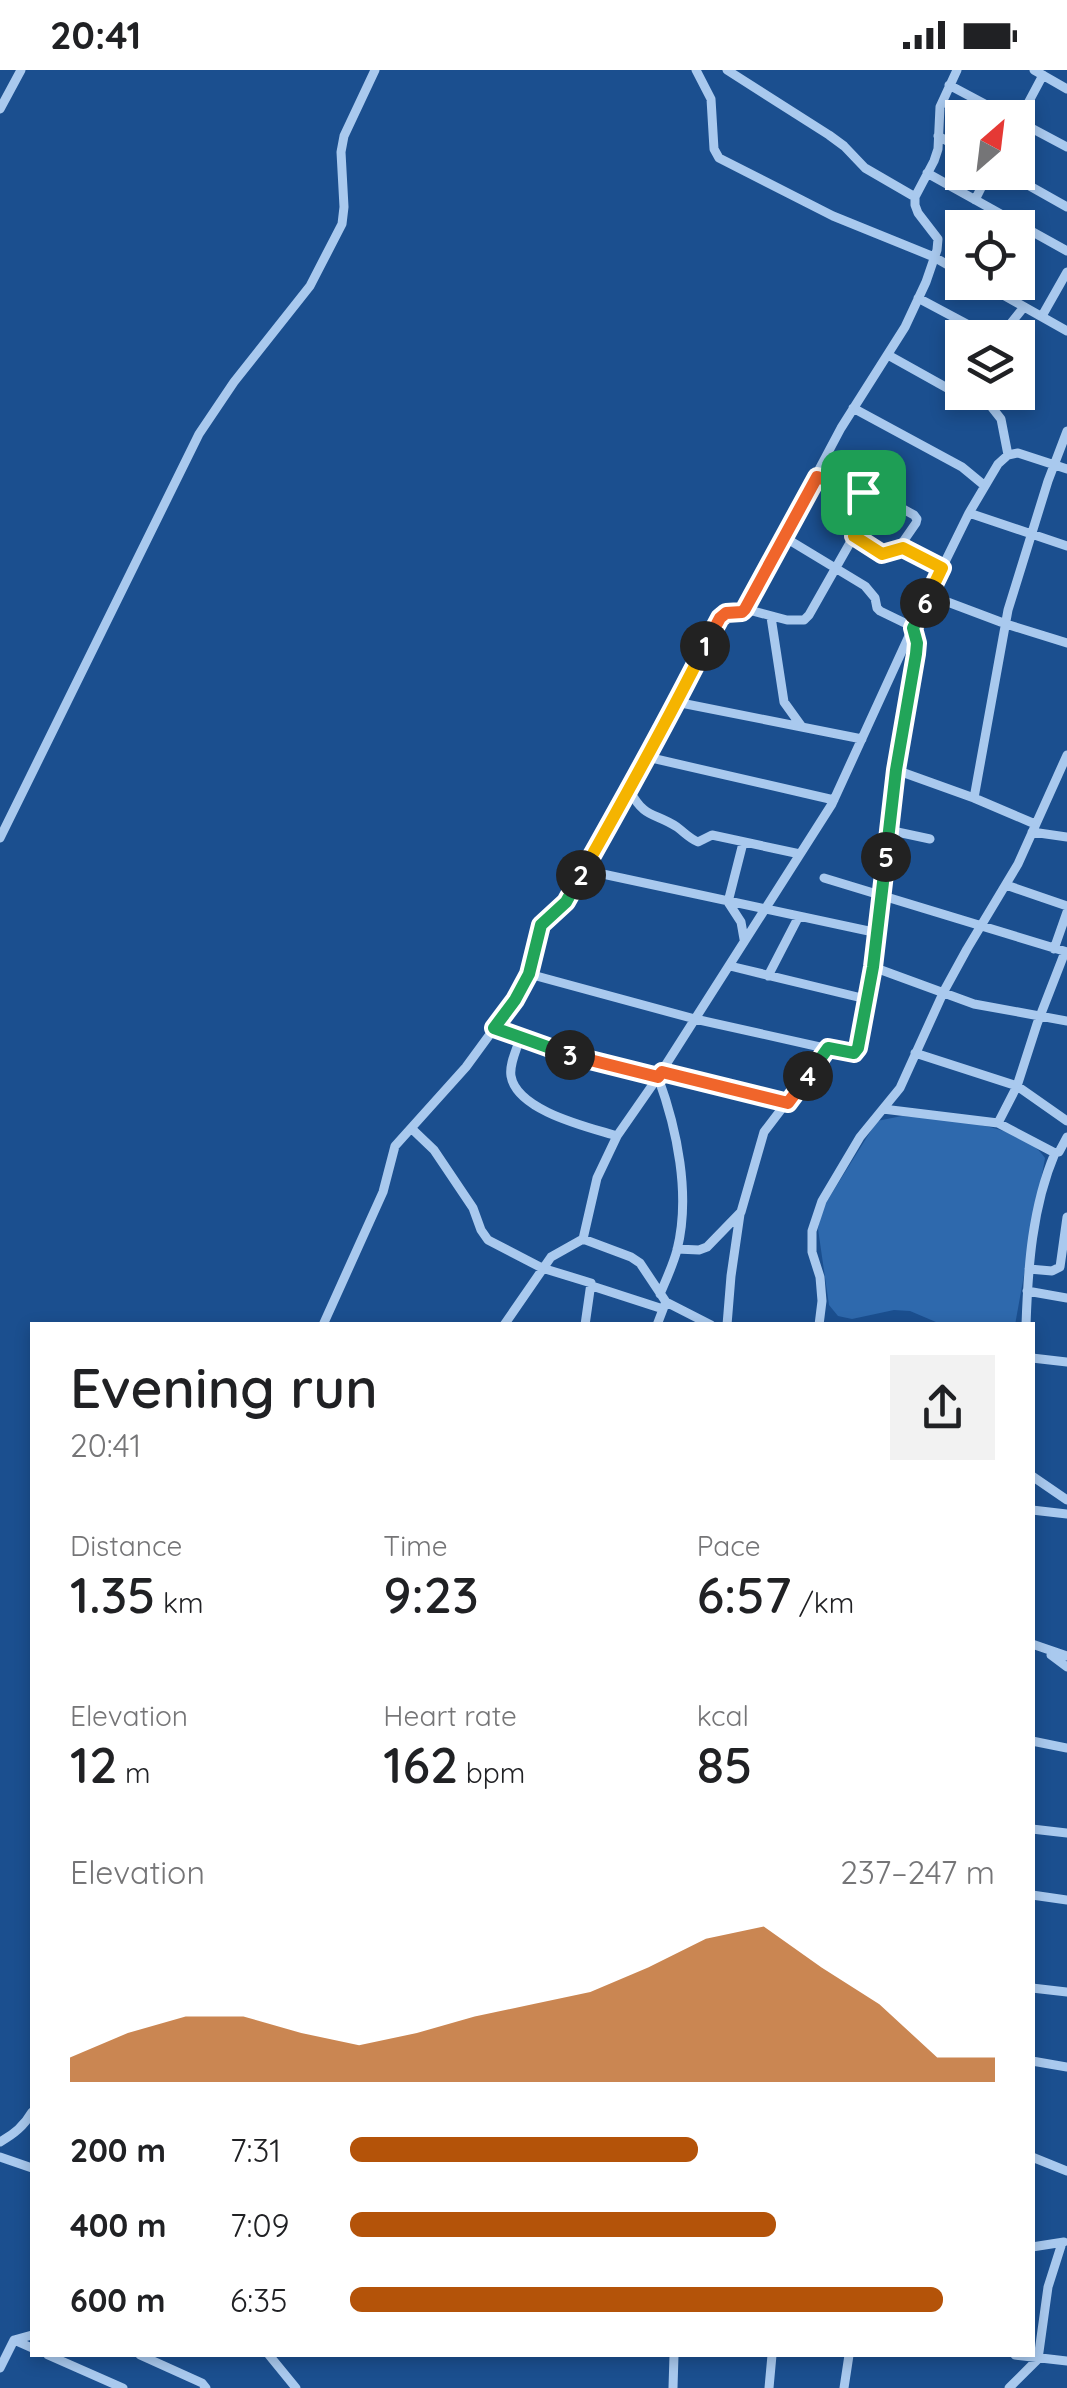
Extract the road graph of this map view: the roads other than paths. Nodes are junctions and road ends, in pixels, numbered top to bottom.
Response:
1 (21, 70) edge
2 (375, 70) edge
3 (696, 70) edge
4 (726, 70) edge
5 (957, 70) edge
6 (1039, 73) edge
7 (949, 86) junction
8 (1067, 88) edge
9 (977, 100) edge
10 (1026, 100) edge
11 (0, 109) edge
12 (1035, 130) edge
13 (938, 136) junction
14 (945, 140) edge
15 (1067, 148) edge
16 (927, 173) junction
17 (1035, 189) edge
18 (980, 190) edge
19 (915, 197) junction
20 (975, 200) junction
21 (1067, 207) edge
22 (1067, 251) edge
23 (934, 257) junction
24 (945, 263) edge
25 (1067, 272) edge
26 (918, 298) junction
27 (1013, 300) edge
28 (1024, 306) junction
29 (1042, 316) junction
30 (962, 320) edge
31 (1013, 320) edge
32 (1067, 331) edge
33 (888, 355) junction
34 (945, 387) edge
35 (853, 408) junction
36 (997, 410) edge
37 (1067, 432) edge
38 (1008, 455) junction
39 (1054, 464) junction
40 (1067, 469) edge
41 (817, 477) junction
42 (985, 486) junction
43 (876, 497) junction
44 (969, 513) junction
45 (784, 536) junction
46 (854, 536) junction
47 (1031, 536) junction
48 (1067, 546) edge
49 (898, 549) junction
50 (835, 568) junction
51 (942, 568) junction
52 (929, 595) junction
53 (745, 609) junction
54 (770, 617) junction
55 (1006, 624) junction
56 (913, 628) junction
57 (1067, 644) edge
58 (676, 702) junction
59 (803, 727) junction
60 (862, 739) junction
61 (1067, 755) edge
62 (647, 757) junction
63 (896, 770) junction
64 (1055, 782) junction
65 (1067, 783) edge
66 (630, 791) junction
67 (974, 798) junction
68 (834, 800) junction
69 (1033, 828) junction
70 (888, 830) junction
71 (0, 838) edge
72 (1067, 838) edge
73 (930, 839) dead end
74 (744, 843) junction
75 (800, 854) junction
76 (584, 870) junction
77 (824, 878) dead end
78 (1006, 885) junction
79 (882, 896) junction
80 (728, 902) junction
81 (766, 908) junction
82 (1067, 909) edge
83 (799, 916) junction
84 (981, 925) junction
85 (878, 933) junction
86 (744, 943) junction
87 (1062, 951) edge
88 (730, 966) junction
89 (873, 967) junction
90 (529, 974) junction
91 (768, 976) junction
92 (944, 991) junction
93 (866, 999) junction
94 (1040, 1017) junction
95 (695, 1019) junction
96 (1067, 1020) edge
97 (494, 1028) junction
98 (520, 1038) junction
99 (828, 1048) junction
100 (915, 1053) junction
101 (660, 1075) junction
102 (1017, 1086) junction
103 (788, 1103) junction
104 (883, 1109) junction
105 (1067, 1121) edge
106 (998, 1124) junction
107 (412, 1128) junction
108 (617, 1136) junction
109 (1067, 1136) edge
110 (1056, 1153) junction
111 (741, 1212) junction
112 (1067, 1217) edge
113 (583, 1239) junction
114 (677, 1250) junction
115 (542, 1268) junction
116 (1029, 1269) junction
117 (592, 1286) junction
118 (1027, 1291) junction
119 (1067, 1298) edge
120 (663, 1302) junction
121 (324, 1322) edge
122 (506, 1322) edge
123 (586, 1322) edge
124 (658, 1322) edge
125 (705, 1322) edge
126 (727, 1322) edge
127 (819, 1322) edge
128 (1026, 1322) edge
129 (1035, 1358) edge
130 (1067, 1362) edge
131 (1035, 1478) edge
132 (1067, 1500) edge
133 (1035, 1510) edge
134 (1067, 1514) edge
135 (1035, 1645) edge
136 (1045, 1650) junction
137 (1067, 1656) edge
138 (1067, 1668) edge
139 (1035, 1742) edge
140 (1067, 1748) edge
141 (1035, 1829) edge
142 (1067, 1834) edge
143 (1035, 1895) edge
144 (1067, 1900) edge
145 (1035, 1988) edge
146 (1067, 1992) edge
147 (1035, 2062) edge
148 (1067, 2067) edge
149 (30, 2116) edge
150 (0, 2142) edge
151 (0, 2157) edge
152 (1035, 2159) edge
153 (30, 2167) edge
154 (1067, 2171) edge
155 (1064, 2242) edge
156 (1035, 2247) edge
157 (30, 2336) edge
158 (14, 2340) junction
159 (30, 2347) edge
160 (53, 2357) edge
161 (144, 2357) edge
162 (270, 2357) edge
163 (674, 2357) edge
164 (772, 2357) edge
165 (849, 2357) edge
166 (1026, 2357) edge
167 (1038, 2359) junction
168 (1067, 2362) edge
169 (0, 2368) edge
170 (123, 2388) edge
171 (206, 2388) edge
172 (296, 2388) edge
173 (672, 2388) edge
174 (769, 2388) edge
175 (844, 2388) edge
176 (1009, 2388) edge

1 - 11 street
2 - 71 street
3 - 23 street
4 - 19 street
5 - 7 street
6 - 8 street
6 - 10 street
7 - 9 street
7 - 13 street
12 - 15 street
13 - 14 street
13 - 16 street
16 - 19 street
16 - 20 street
17 - 21 street
18 - 20 street
19 - 23 street
20 - 22 street
23 - 24 street
23 - 26 street
25 - 29 street
26 - 30 street
26 - 33 street
27 - 28 street
28 - 29 street
28 - 31 street
29 - 32 street
33 - 34 street
33 - 35 street
35 - 41 street
35 - 42 street
36 - 38 street
37 - 39 street
38 - 39 street
38 - 42 street
39 - 40 street
39 - 47 street
41 - 43 street
41 - 45 street
42 - 44 street
43 - 46 street
43 - 49 street
44 - 47 street
44 - 51 street
45 - 50 street
45 - 53 street
46 - 49 street
46 - 50 street
47 - 48 street
47 - 55 street
49 - 51 street
50 - 54 street
50 - 56 street
51 - 52 street
52 - 55 street
52 - 56 street
53 - 54 street
53 - 58 street
54 - 59 street
55 - 57 street
55 - 67 street
56 - 60 street
56 - 63 street
58 - 59 street
58 - 62 street
59 - 60 street
60 - 68 street
61 - 64 street
62 - 66 street
62 - 68 street
63 - 67 street
63 - 70 street
64 - 65 street
64 - 69 street
66 - 74 street
66 - 76 street
67 - 69 street
68 - 75 street
69 - 72 street
69 - 78 street
70 - 73 street
70 - 79 street
74 - 75 street
74 - 80 street
75 - 81 street
76 - 80 street
76 - 90 street
77 - 79 street
78 - 82 street
78 - 84 street
79 - 84 street
79 - 85 street
80 - 81 street
80 - 86 street
81 - 83 street
81 - 86 street
82 - 87 street
83 - 85 street
83 - 91 street
84 - 87 street
84 - 92 street
85 - 89 street
86 - 88 street
87 - 94 street
88 - 91 street
88 - 95 street
89 - 92 street
89 - 93 street
90 - 95 street
90 - 97 street
91 - 93 street
92 - 94 street
92 - 100 street
93 - 99 street
94 - 96 street
94 - 102 street
95 - 99 street
95 - 101 street
97 - 98 street
97 - 107 street
98 - 101 street
98 - 108 street
99 - 103 street
100 - 102 street
100 - 104 street
101 - 103 street
101 - 108 street
101 - 114 street
102 - 105 street
102 - 106 street
103 - 111 street
104 - 106 street
104 - 127 street
106 - 110 street
107 - 115 street
107 - 121 street
108 - 113 street
109 - 110 street
110 - 116 street
111 - 114 street
111 - 126 street
112 - 116 street
113 - 115 street
113 - 120 street
114 - 120 street
115 - 117 street
115 - 122 street
116 - 118 street
117 - 120 street
117 - 123 street
118 - 119 street
118 - 128 street
120 - 124 street
120 - 125 street
129 - 130 street
131 - 132 street
133 - 134 street
135 - 136 street
136 - 137 street
136 - 138 street
139 - 140 street
141 - 142 street
143 - 144 street
145 - 146 street
147 - 148 street
149 - 150 street
151 - 153 street
152 - 154 street
155 - 156 street
155 - 167 street
157 - 158 street
158 - 159 street
158 - 169 street
160 - 170 street
161 - 171 street
162 - 172 street
163 - 173 street
164 - 174 street
165 - 175 street
166 - 167 street
167 - 168 street
167 - 176 street

